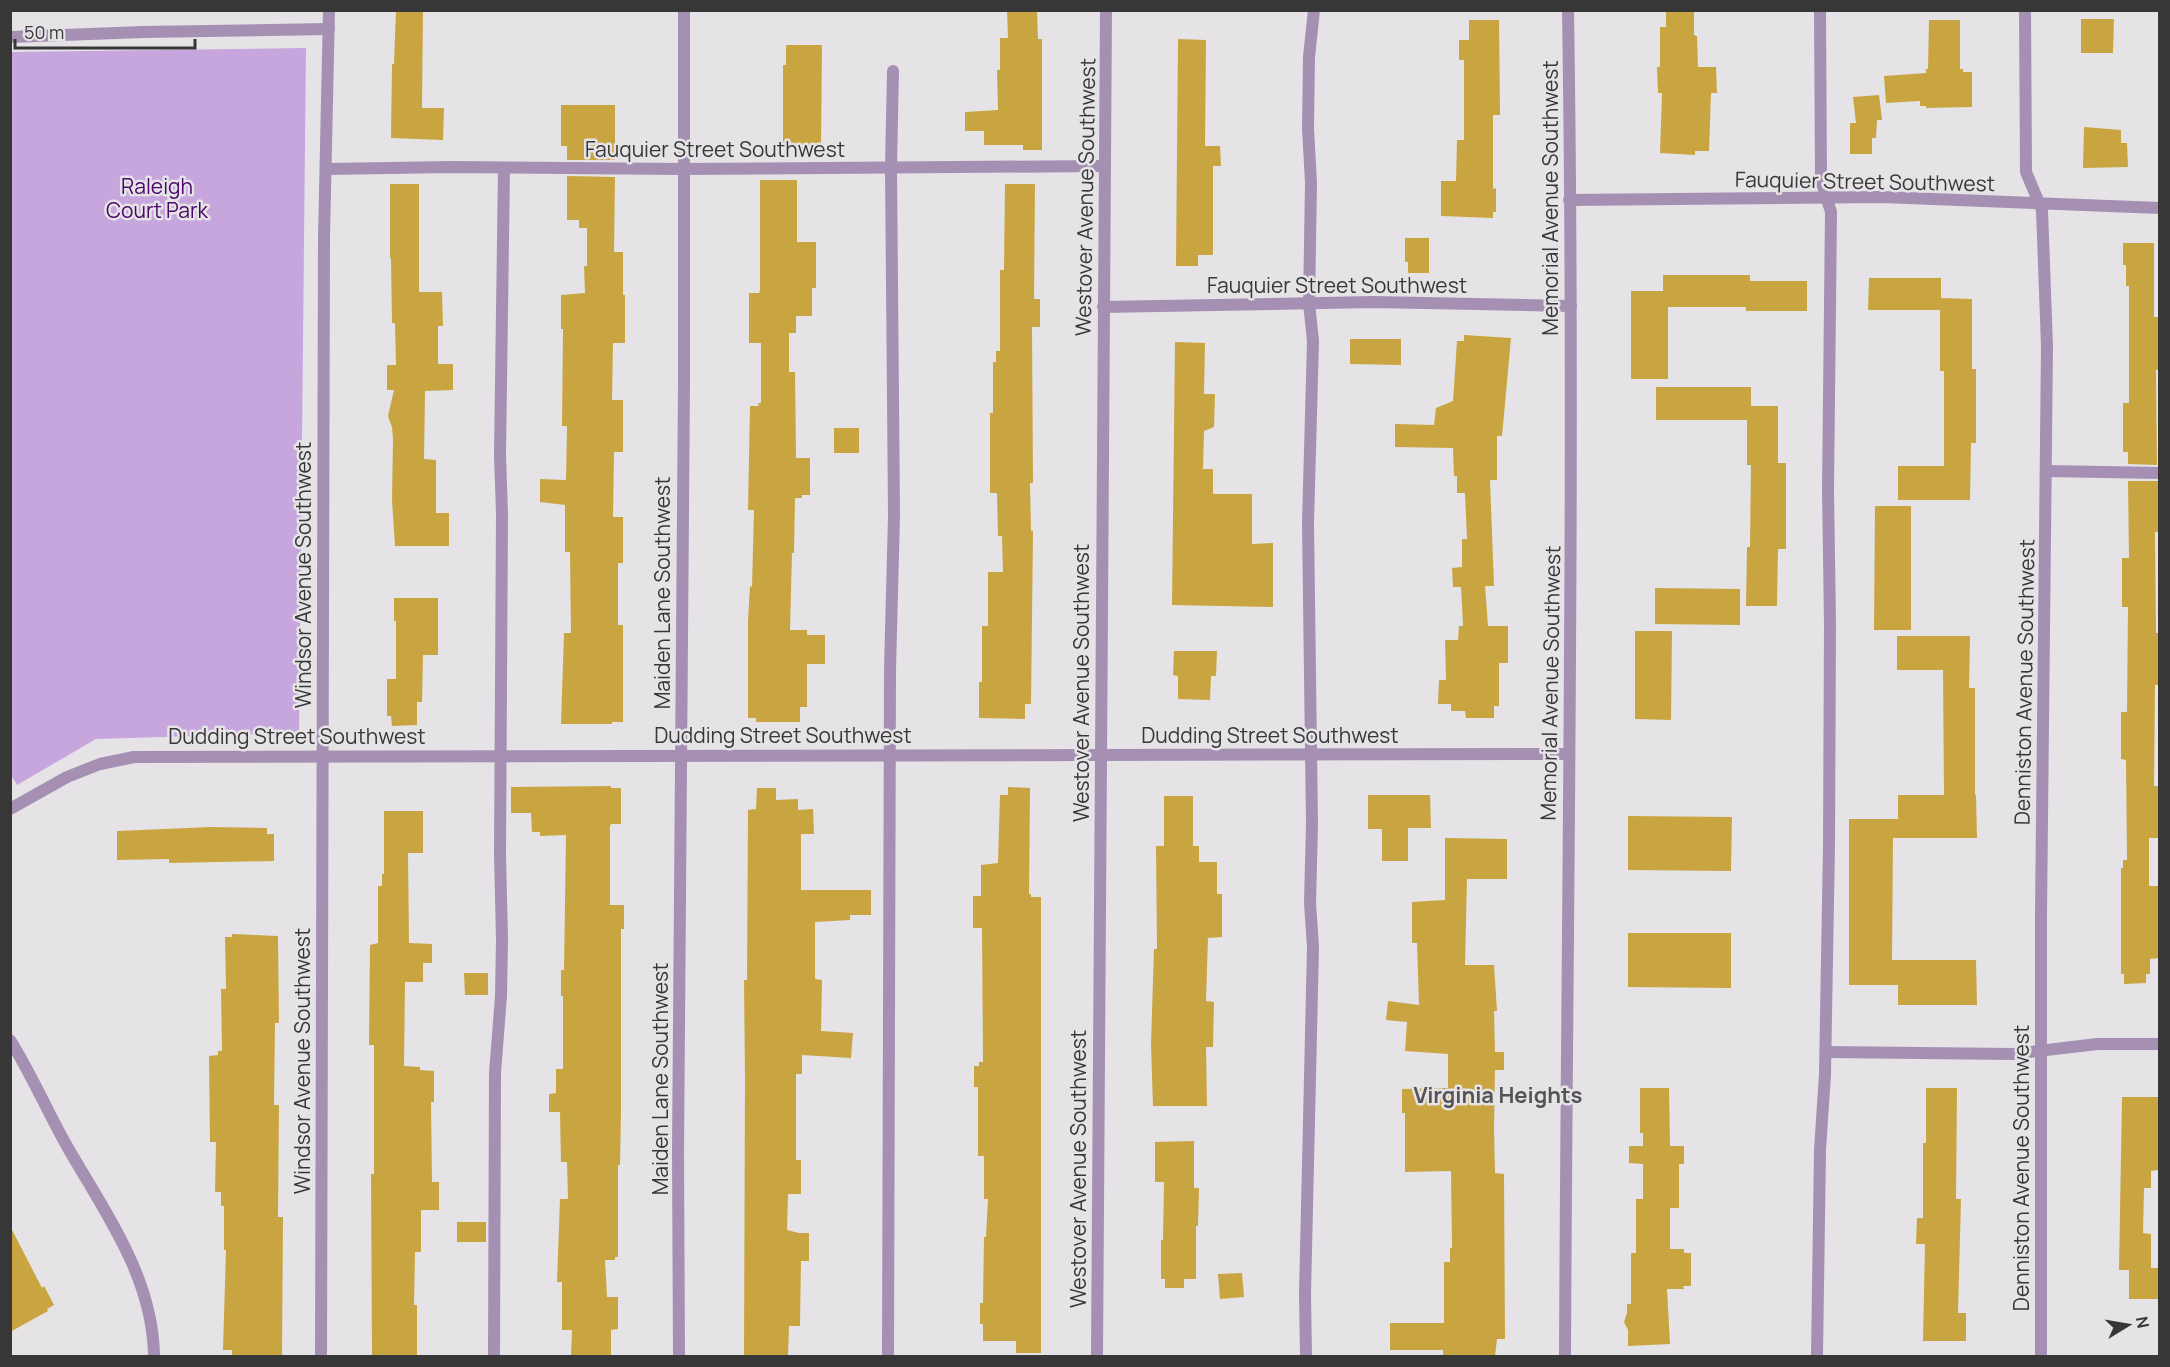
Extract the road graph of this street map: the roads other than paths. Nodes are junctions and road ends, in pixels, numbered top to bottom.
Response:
1 (329, 10) edge
2 (684, 10) edge
3 (1106, 10) edge
4 (1314, 10) edge
5 (1568, 10) edge
6 (1820, 10) edge
7 (2025, 10) edge
8 (329, 29) junction
9 (10, 37) edge
10 (893, 71) dead end
11 (1105, 166) junction
12 (891, 167) junction
13 (504, 168) junction
14 (326, 169) junction
15 (682, 169) junction
16 (1827, 197) junction
17 (1569, 200) junction
18 (2039, 204) junction
19 (2160, 208) edge
20 (1309, 303) junction
21 (1571, 306) junction
22 (1103, 307) junction
23 (2046, 471) junction
24 (2160, 473) edge
25 (890, 754) junction
26 (1100, 754) junction
27 (1568, 754) junction
28 (321, 755) junction
29 (501, 755) junction
30 (681, 755) junction
31 (1310, 755) junction
32 (10, 809) edge
33 (10, 1040) edge
34 (2160, 1044) edge
35 (2041, 1050) junction
36 (1826, 1052) junction
37 (154, 1356) edge
38 (321, 1356) edge
39 (494, 1356) edge
40 (679, 1356) edge
41 (888, 1356) edge
42 (1096, 1356) edge
43 (1306, 1356) edge
44 (1565, 1356) edge
45 (1817, 1356) edge
46 (2041, 1356) edge

1 - 8 street, Windsor Avenue Southwest
2 - 15 street, Maiden Lane Southwest
3 - 11 street, Westover Avenue Southwest
4 - 20 street
5 - 17 street, Memorial Avenue Southwest
6 - 16 street
7 - 18 street, Denniston Avenue Southwest
8 - 9 street
8 - 14 street, Windsor Avenue Southwest
10 - 12 street
11 - 12 street, Fauquier Street Southwest
11 - 22 street, Westover Avenue Southwest
12 - 15 street, Fauquier Street Southwest
12 - 25 street
13 - 14 street, Fauquier Street Southwest
13 - 15 street, Fauquier Street Southwest
13 - 29 street
14 - 28 street, Windsor Avenue Southwest
15 - 30 street, Maiden Lane Southwest
16 - 17 street, Fauquier Street Southwest
16 - 18 street, Fauquier Street Southwest
16 - 36 street
17 - 21 street, Memorial Avenue Southwest
18 - 19 street, Fauquier Street Southwest
18 - 23 street, Denniston Avenue Southwest
20 - 21 street, Fauquier Street Southwest
20 - 22 street, Fauquier Street Southwest
20 - 31 street
21 - 27 street, Memorial Avenue Southwest
22 - 26 street, Westover Avenue Southwest
23 - 24 street
23 - 35 street, Denniston Avenue Southwest
25 - 26 street, Dudding Street Southwest
25 - 30 street, Dudding Street Southwest
25 - 41 street
26 - 31 street, Dudding Street Southwest
26 - 42 street, Westover Avenue Southwest
27 - 31 street, Dudding Street Southwest
27 - 44 street, Memorial Avenue Southwest
28 - 29 street, Dudding Street Southwest
28 - 32 street, Dudding Street Southwest
28 - 38 street, Windsor Avenue Southwest
29 - 30 street, Dudding Street Southwest
29 - 39 street
30 - 40 street, Maiden Lane Southwest
31 - 43 street
33 - 37 street
34 - 35 street
35 - 36 street
35 - 46 street, Denniston Avenue Southwest
36 - 45 street

